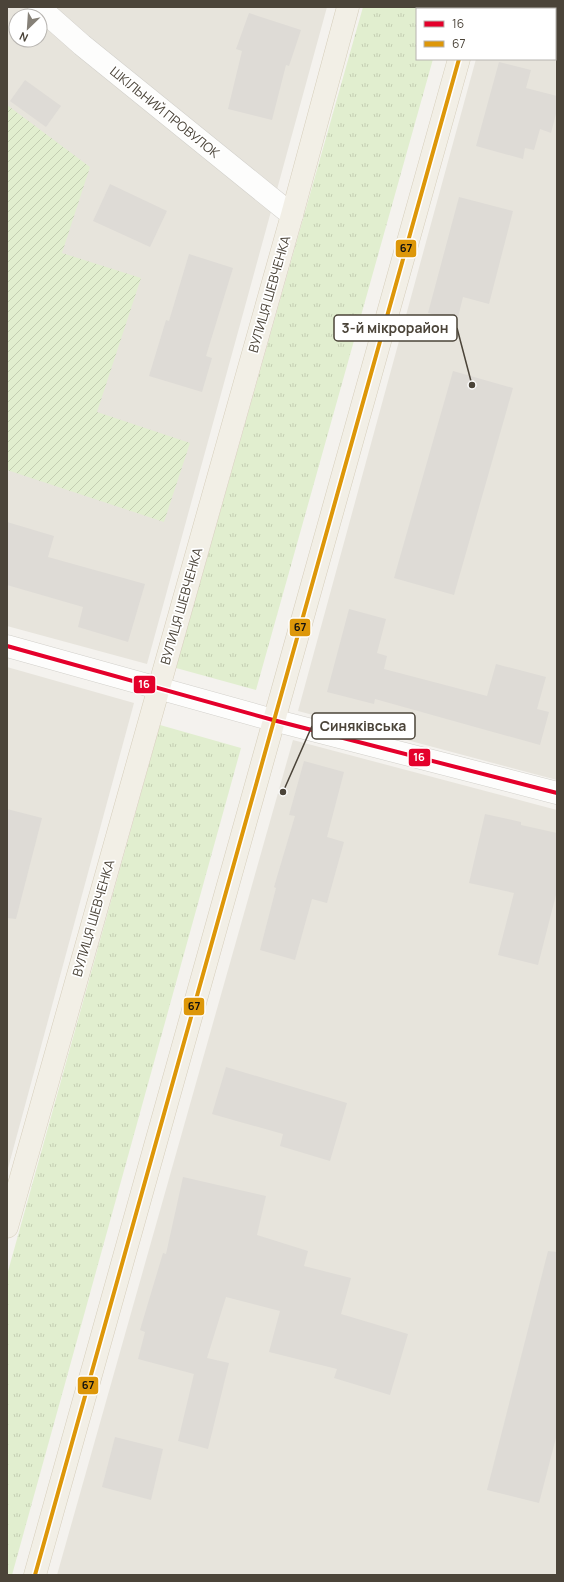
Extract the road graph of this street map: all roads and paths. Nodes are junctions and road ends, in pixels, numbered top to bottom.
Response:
1 (39, 7) edge
2 (348, 7) edge
3 (459, 60) edge
4 (292, 215) junction
5 (7, 646) edge
6 (158, 688) junction
7 (273, 720) junction
8 (557, 793) edge
9 (7, 1227) edge
10 (35, 1575) edge

1 - 4 street, ШКІЛЬНИЙ ПРОВУЛОК
2 - 4 main road, ВУЛИЦЯ ШЕВЧЕНКА
3 - 7 main road
4 - 6 main road, ВУЛИЦЯ ШЕВЧЕНКА
5 - 6 street
6 - 7 street
6 - 9 main road, ВУЛИЦЯ ШЕВЧЕНКА
7 - 8 street
7 - 10 main road

